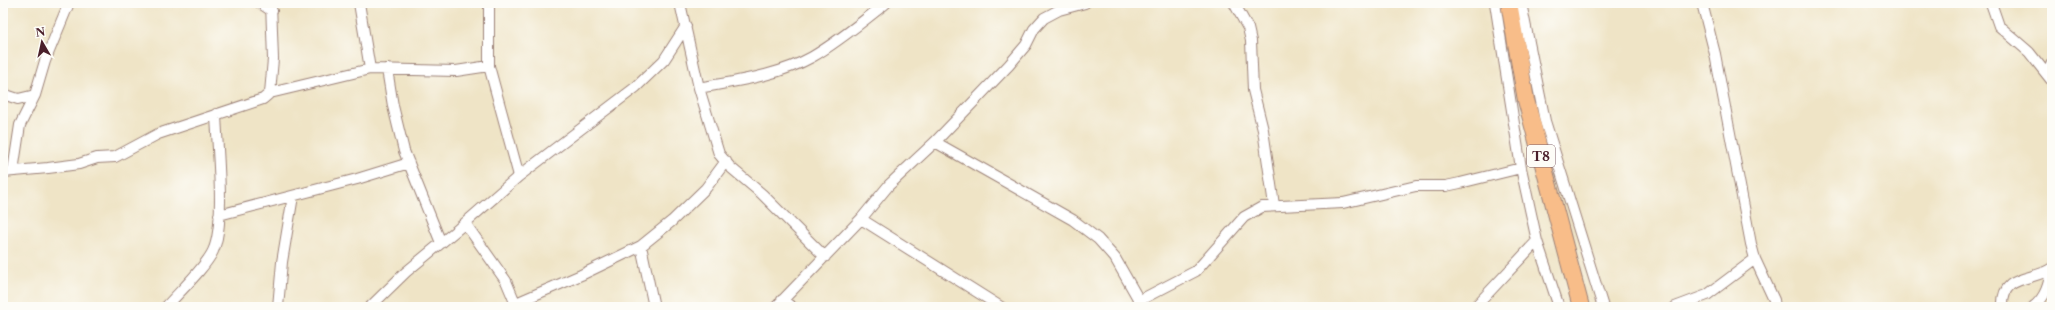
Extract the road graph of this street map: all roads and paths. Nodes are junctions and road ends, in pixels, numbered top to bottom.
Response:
1 (69, 3) edge
2 (260, 3) edge
3 (359, 3) edge
4 (489, 3) edge
5 (680, 3) edge
6 (886, 3) edge
7 (1085, 3) edge
8 (1234, 3) edge
9 (1495, 3) edge
10 (1510, 3) edge
11 (1521, 3) edge
12 (1702, 3) edge
13 (1991, 3) edge
14 (271, 7) edge
15 (686, 26) junction
16 (2052, 63) edge
17 (489, 66) junction
18 (370, 68) junction
19 (387, 68) junction
20 (2050, 77) edge
21 (699, 88) junction
22 (270, 93) junction
23 (3, 94) edge
24 (35, 95) junction
25 (216, 114) junction
26 (935, 142) junction
27 (726, 161) junction
28 (409, 163) junction
29 (1522, 168) junction
30 (8, 171) edge
31 (519, 176) junction
32 (293, 196) junction
33 (1274, 205) junction
34 (218, 215) junction
35 (861, 220) junction
36 (465, 223) junction
37 (1537, 241) junction
38 (441, 243) junction
39 (641, 246) junction
40 (825, 257) junction
41 (1755, 259) junction
42 (2052, 268) edge
43 (779, 304) edge
44 (517, 305) edge
45 (1137, 305) edge
46 (166, 307) edge
47 (278, 307) edge
48 (370, 307) edge
49 (654, 307) edge
50 (792, 307) edge
51 (1001, 307) edge
52 (1475, 307) edge
53 (1559, 307) edge
54 (1581, 307) edge
55 (1603, 307) edge
56 (1675, 307) edge
57 (1775, 307) edge
58 (2003, 307) edge
59 (2033, 307) edge

1 - 24 street
2 - 14 street
3 - 18 street
4 - 17 street
5 - 15 street
6 - 21 street
7 - 26 street
8 - 33 street
9 - 29 street
10 - 54 main road, T8
11 - 55 street
12 - 41 street
13 - 20 street
14 - 22 street
15 - 21 street
15 - 31 street
16 - 20 street
17 - 19 street
17 - 31 street
18 - 19 street
18 - 22 street
19 - 28 street
21 - 27 street
22 - 25 street
23 - 24 street
24 - 30 street
25 - 30 street
25 - 34 street
26 - 35 street
26 - 45 street
27 - 39 street
27 - 40 street
28 - 32 street
28 - 38 street
29 - 33 street
29 - 37 street
31 - 36 street
32 - 34 street
32 - 47 street
33 - 45 street
34 - 46 street
35 - 40 street
35 - 51 street
36 - 38 street
36 - 44 street
37 - 52 street
37 - 53 street
38 - 48 street
39 - 44 street
39 - 49 street
40 - 43 street
41 - 56 street
41 - 57 street
42 - 58 street
42 - 59 street
43 - 50 street

